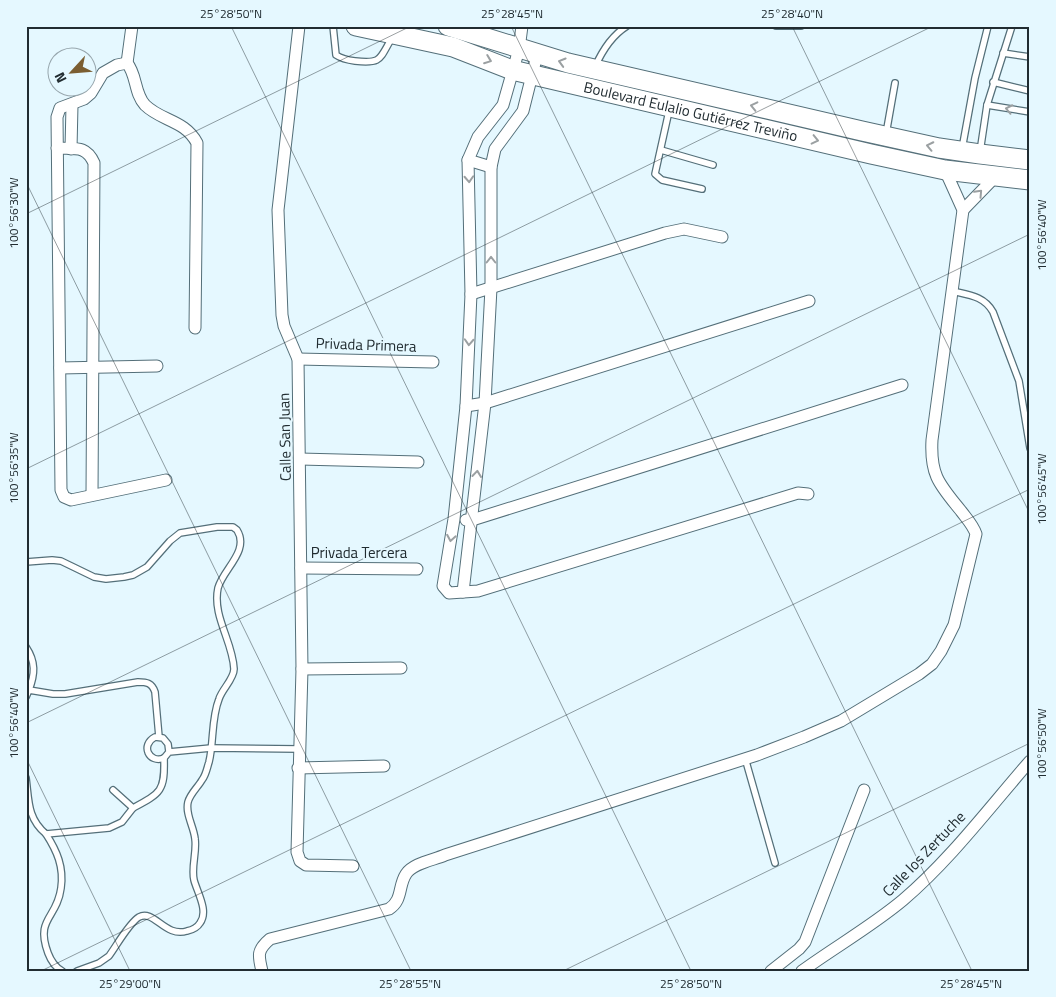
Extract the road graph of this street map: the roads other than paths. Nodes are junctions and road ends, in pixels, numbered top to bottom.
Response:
1 (132, 26) edge
2 (299, 26) edge
3 (334, 26) edge
4 (356, 26) edge
5 (522, 26) edge
6 (626, 26) edge
7 (776, 26) edge
8 (801, 26) edge
9 (988, 26) edge
10 (1012, 26) edge
11 (449, 33) edge
12 (394, 34) junction
13 (519, 49) junction
14 (1003, 53) junction
15 (537, 55) junction
16 (1030, 56) edge
17 (127, 63) junction
18 (594, 69) junction
19 (512, 70) junction
20 (532, 75) junction
21 (993, 82) junction
22 (895, 83) dead end
23 (1030, 91) edge
24 (72, 105) junction
25 (988, 105) junction
26 (670, 106) junction
27 (1030, 112) edge
28 (886, 136) junction
29 (58, 148) junction
30 (71, 149) junction
31 (661, 150) junction
32 (971, 152) junction
33 (468, 160) junction
34 (1030, 160) edge
35 (713, 164) dead end
36 (491, 167) junction
37 (945, 170) junction
38 (994, 177) junction
39 (1030, 180) edge
40 (702, 189) dead end
41 (963, 210) junction
42 (722, 238) dead end
43 (490, 288) junction
44 (952, 291) junction
45 (472, 294) junction
46 (809, 301) dead end
47 (195, 328) dead end
48 (298, 359) junction
49 (433, 362) dead end
50 (158, 366) dead end
51 (93, 367) junction
52 (60, 368) junction
53 (902, 385) dead end
54 (485, 403) junction
55 (466, 406) junction
56 (1030, 448) edge
57 (300, 459) junction
58 (418, 462) dead end
59 (166, 480) dead end
60 (808, 494) dead end
61 (92, 495) junction
62 (454, 519) junction
63 (472, 520) junction
64 (26, 562) edge
65 (301, 568) junction
66 (417, 569) dead end
67 (463, 592) junction
68 (26, 647) edge
69 (401, 668) dead end
70 (302, 669) junction
71 (28, 690) junction
72 (26, 697) edge
73 (159, 737) junction
74 (211, 748) junction
75 (299, 749) junction
76 (169, 752) junction
77 (164, 758) junction
78 (745, 758) junction
79 (1030, 761) edge
80 (384, 766) dead end
81 (298, 768) junction
82 (26, 778) edge
83 (113, 790) dead end
84 (864, 790) dead end
85 (133, 808) junction
86 (46, 834) junction
87 (775, 863) dead end
88 (353, 866) dead end
89 (62, 971) edge
90 (77, 971) edge
91 (262, 971) edge
92 (771, 971) edge
93 (802, 971) edge

1 - 17 street
2 - 48 street, Calle San Juan
3 - 12 lane
4 - 12 main road, Boulevard Eulalio Gutiérrez Treviño
5 - 13 street
6 - 18 lane
7 - 8 lane
9 - 32 lane
10 - 14 lane
11 - 12 main road, Boulevard Eulalio Gutiérrez Treviño
11 - 13 main road, Boulevard Eulalio Gutiérrez Treviño
11 -> 19 main road, Boulevard Eulalio Gutiérrez Treviño
13 - 15 main road, Boulevard Eulalio Gutiérrez Treviño
13 - 19 street
14 - 16 lane
14 - 21 lane
18 -> 15 main road, Boulevard Eulalio Gutiérrez Treviño
15 - 20 street
17 - 24 street
17 - 47 street
28 -> 18 main road, Boulevard Eulalio Gutiérrez Treviño
19 - 20 main road, Boulevard Eulalio Gutiérrez Treviño
19 - 33 street
20 - 26 main road, Boulevard Eulalio Gutiérrez Treviño
20 - 36 street
21 - 23 lane
21 - 25 lane
22 - 28 lane
24 - 29 street
24 - 30 street
27 -> 25 lane
25 - 32 lane
26 - 31 lane
26 -> 37 main road, Boulevard Eulalio Gutiérrez Treviño
32 -> 28 main road, Boulevard Eulalio Gutiérrez Treviño
29 - 30 street
29 - 52 street
30 - 51 street
31 - 35 lane
31 - 40 lane
32 - 34 main road, Boulevard Eulalio Gutiérrez Treviño
33 - 36 street
33 -> 45 street
43 -> 36 street
37 - 38 main road, Boulevard Eulalio Gutiérrez Treviño
37 - 41 street
38 - 39 main road, Boulevard Eulalio Gutiérrez Treviño
41 -> 38 street
41 - 44 street
42 - 43 street
43 - 45 street
43 - 54 street
44 - 56 lane
44 - 78 street
45 -> 55 street
46 - 54 street
48 - 49 street, Privada Primera
48 - 57 street, Calle San Juan
50 - 51 street
51 - 52 street
51 - 61 street
52 - 61 street
53 - 63 street
54 - 55 street
63 -> 54 street
55 - 62 street
57 - 58 street
57 - 65 street, Calle San Juan
59 - 61 street
60 - 67 street
62 - 63 street
62 -> 67 street
63 - 67 street
64 - 74 lane
65 - 66 street, Privada Tercera
65 - 70 street, Calle San Juan
68 - 71 lane
69 - 70 street
70 - 75 street, Calle San Juan
71 - 72 lane
71 - 73 lane
73 - 76 lane
73 - 77 lane
74 - 75 lane
74 - 76 lane
74 - 90 lane
75 - 81 street, Calle San Juan
76 - 77 lane
77 - 85 lane
78 - 87 lane
78 - 91 street
79 - 93 street, Calle los Zertuche
80 - 81 street
81 - 88 street, Calle San Juan
82 - 86 lane
83 - 85 lane
84 - 92 street
85 - 86 lane
86 - 89 lane

